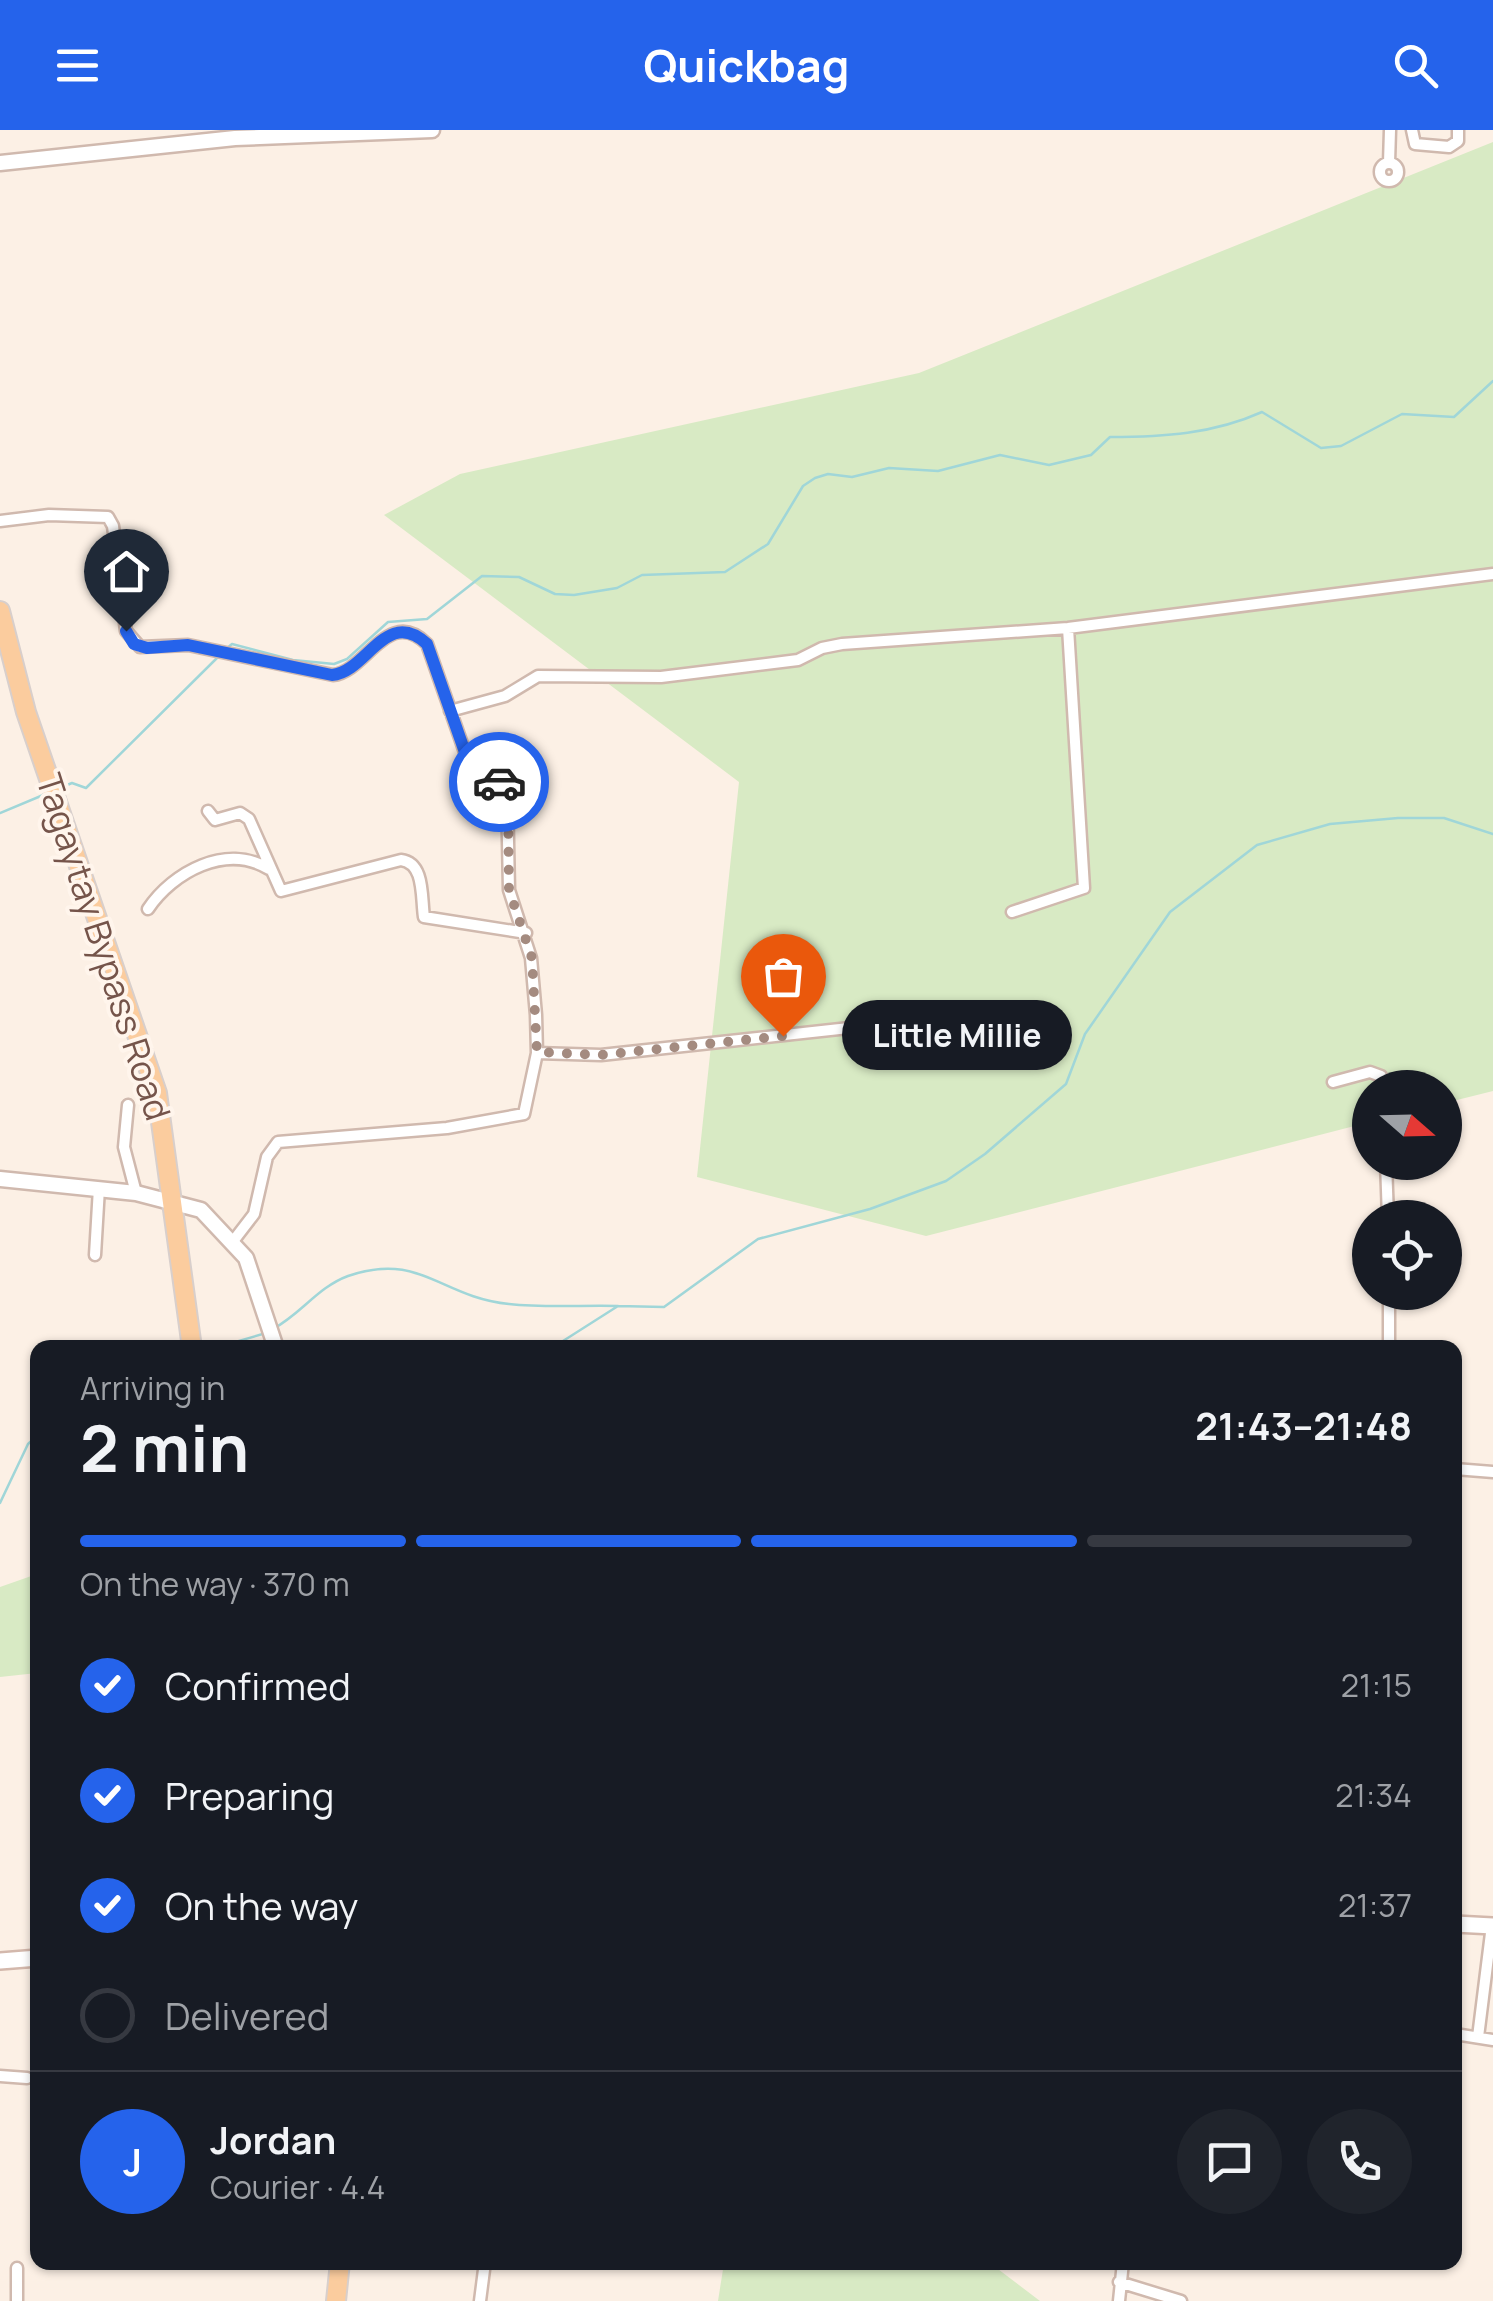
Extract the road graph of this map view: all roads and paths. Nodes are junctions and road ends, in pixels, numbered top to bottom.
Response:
1 (432, 130) edge
2 (1390, 130) edge
3 (1412, 130) edge
4 (1458, 130) edge
5 (0, 163) edge
6 (1389, 163) dead end
7 (0, 521) edge
8 (1493, 574) edge
9 (0, 611) edge
10 (1068, 628) junction
11 (450, 710) junction
12 (208, 811) dead end
13 (270, 870) junction
14 (148, 909) dead end
15 (1012, 912) dead end
16 (526, 933) junction
17 (931, 1019) dead end
18 (537, 1052) junction
19 (1352, 1077) edge
20 (1333, 1082) dead end
21 (128, 1105) dead end
22 (0, 1179) edge
23 (99, 1188) junction
24 (136, 1193) junction
25 (171, 1201) junction
26 (234, 1240) junction
27 (94, 1256) dead end
28 (1389, 1310) edge
29 (274, 1335) edge
30 (191, 1340) edge
31 (1389, 1340) edge
32 (1462, 1470) edge
33 (1493, 1472) edge
34 (1462, 1924) edge
35 (1493, 1926) edge
36 (30, 1959) edge
37 (0, 1961) edge
38 (1462, 2035) edge
39 (1478, 2038) junction
40 (1493, 2040) edge
41 (0, 2076) edge
42 (27, 2078) dead end
43 (17, 2268) dead end
44 (339, 2270) edge
45 (484, 2270) edge
46 (1121, 2270) edge
47 (1119, 2282) junction
48 (17, 2301) edge
49 (336, 2301) edge
50 (480, 2301) edge
51 (1119, 2301) edge
52 (1181, 2301) edge

1 - 5 street
2 - 3 street
2 - 6 street
3 - 4 street
7 - 11 street
8 - 10 street
9 - 25 main road, Tagaytay Bypass Road
10 - 11 street
10 - 15 street
11 - 16 street
12 - 13 street
13 - 14 street
13 - 16 street
16 - 18 street
17 - 18 street
18 - 26 street
19 - 20 street
21 - 24 street
22 - 23 street
23 - 24 street
23 - 27 street
24 - 25 street
25 - 26 street
25 - 30 main road, Tagaytay Bypass Road
26 - 29 street
28 - 31 street
32 - 33 street
34 - 35 main road
35 - 39 street
36 - 37 main road
38 - 39 street
39 - 40 street
41 - 42 street
43 - 48 street
44 - 49 main road
45 - 50 street
46 - 47 street
47 - 51 street
47 - 52 street

